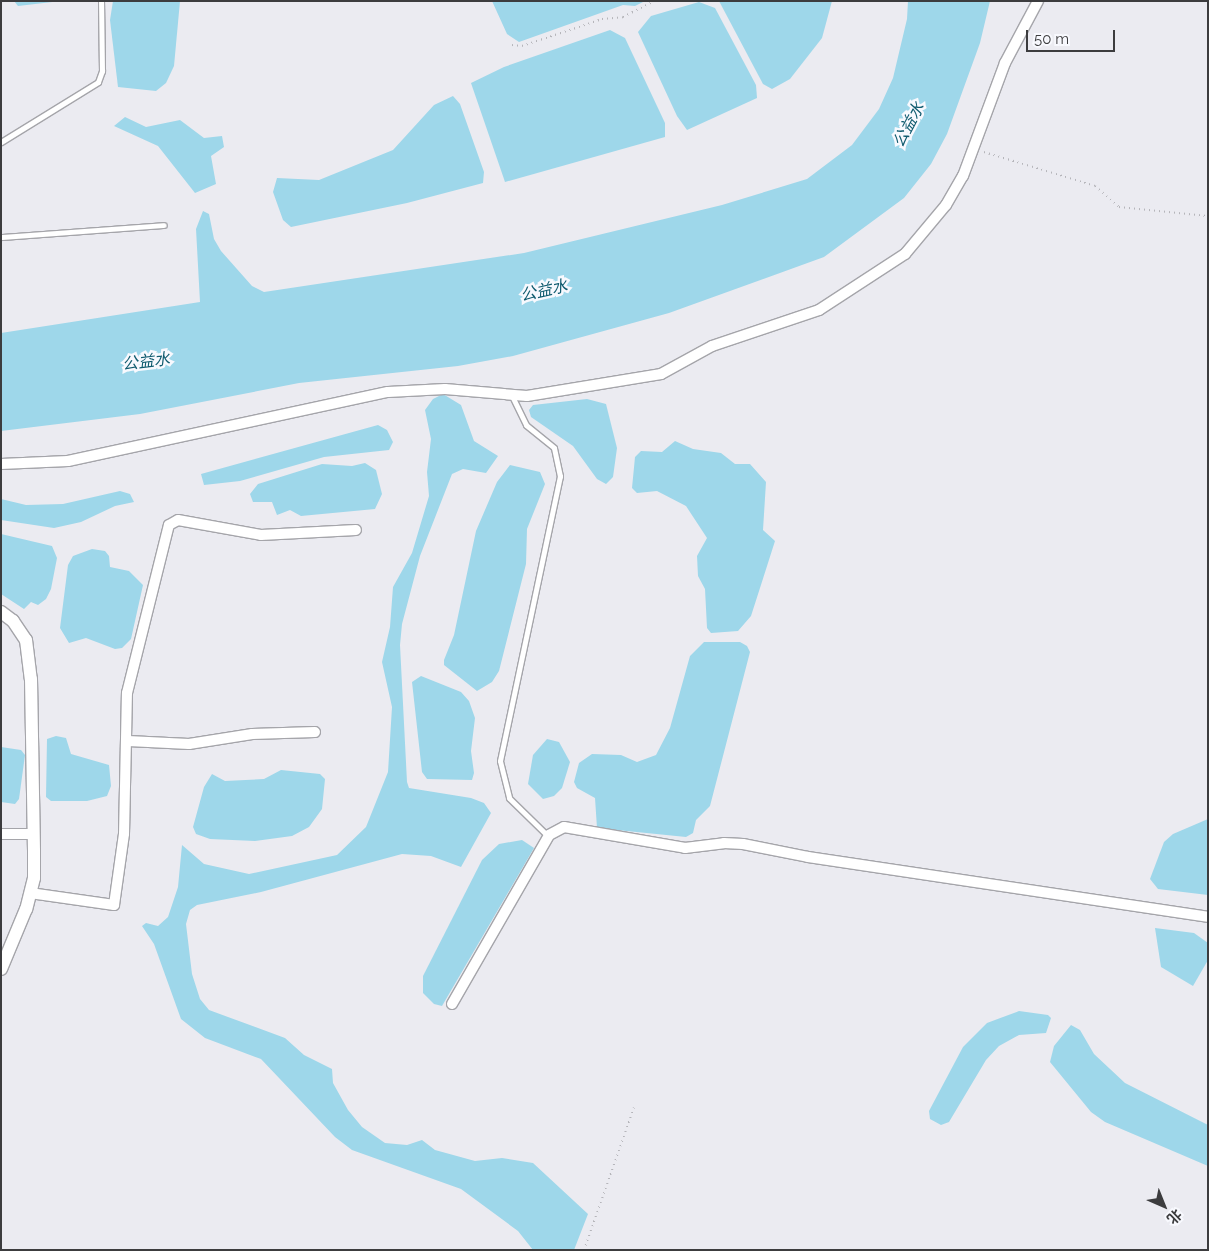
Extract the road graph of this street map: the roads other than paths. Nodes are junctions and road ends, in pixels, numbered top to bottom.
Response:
1 (101, 1) edge
2 (1038, 1) edge
3 (1, 142) edge
4 (164, 225) dead end
5 (1, 237) edge
6 (512, 396) junction
7 (1, 464) edge
8 (356, 530) dead end
9 (1, 612) edge
10 (315, 732) dead end
11 (128, 740) junction
12 (1, 834) edge
13 (34, 834) junction
14 (548, 836) junction
15 (30, 893) junction
16 (1208, 917) edge
17 (1, 969) edge
18 (452, 1004) dead end

1 - 3 lane
2 - 6 street
4 - 5 lane
6 - 7 street
6 - 14 lane
8 - 11 street
9 - 13 street
10 - 11 street
11 - 15 street
12 - 13 street
13 - 15 street
14 - 16 street
14 - 18 street
15 - 17 street

